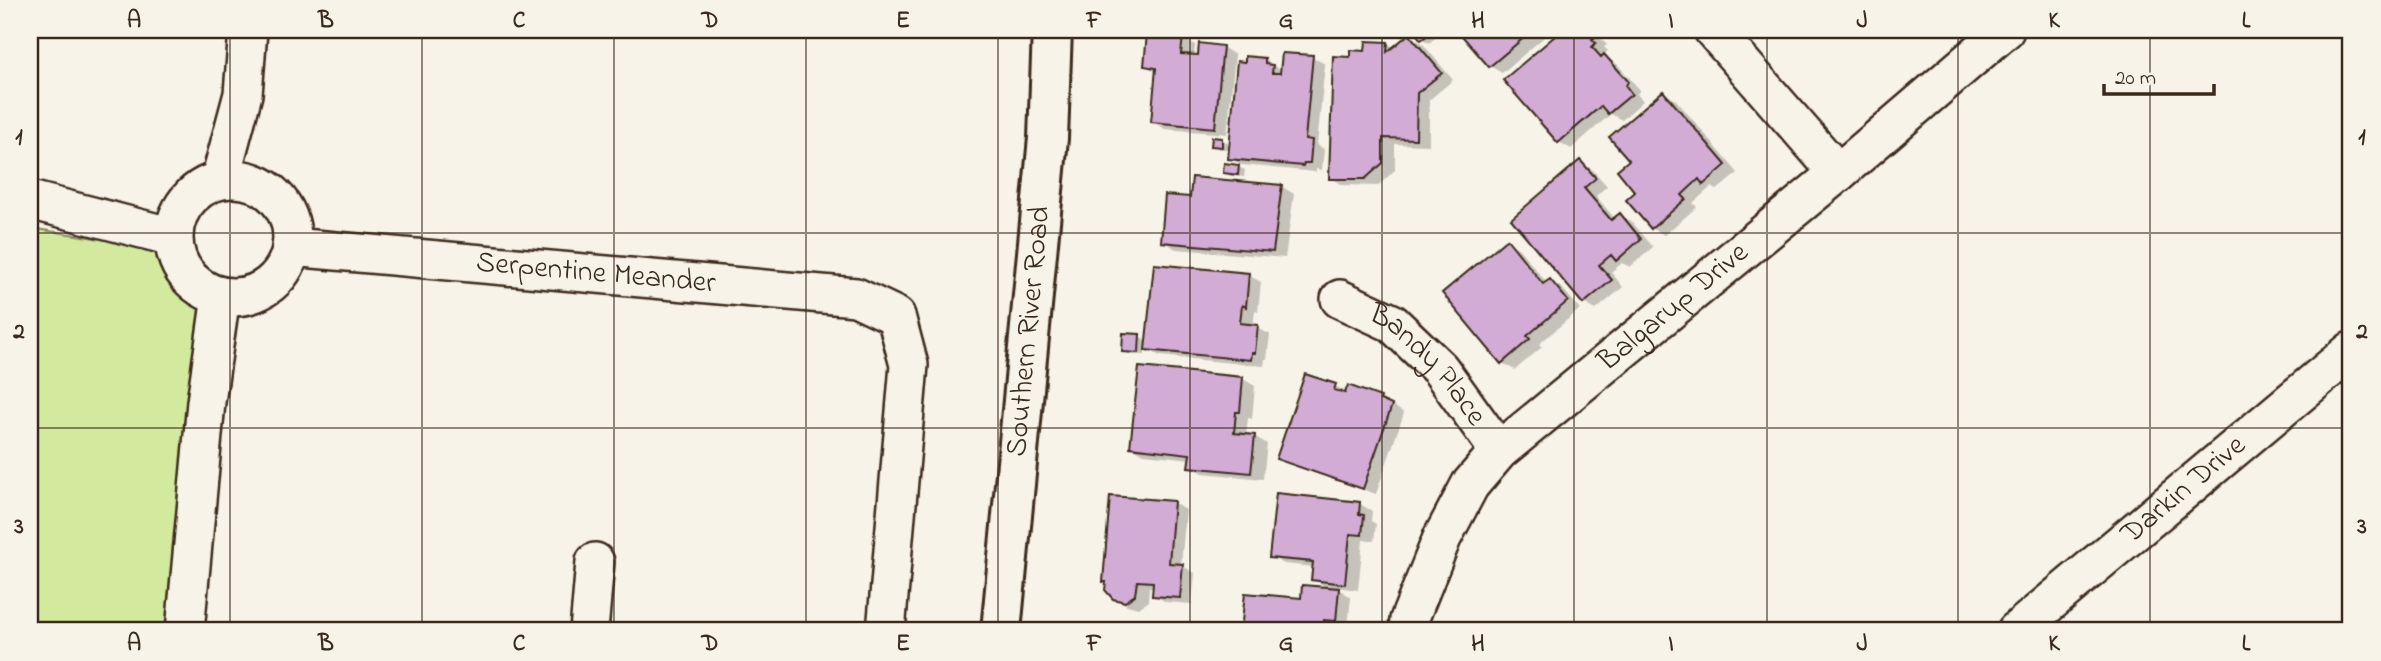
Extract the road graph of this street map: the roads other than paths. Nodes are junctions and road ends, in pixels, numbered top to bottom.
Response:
1 (248, 30) edge
2 (1052, 30) edge
3 (1713, 30) edge
4 (2005, 30) edge
5 (1838, 173) junction
6 (220, 180) junction
7 (30, 200) edge
8 (173, 237) junction
9 (291, 247) junction
10 (221, 296) junction
11 (1339, 299) dead end
12 (2351, 351) edge
13 (1499, 451) junction
14 (595, 562) dead end
15 (185, 631) edge
16 (589, 631) edge
17 (886, 631) edge
18 (1001, 631) edge
19 (1408, 631) edge
20 (2016, 631) edge

1 - 6 street
2 - 18 main road, Southern River Road
3 - 5 street
4 - 5 street, Balgarup Drive
5 - 13 street, Balgarup Drive
6 - 8 street
6 - 9 street
7 - 8 street
8 - 10 street
9 - 10 street
9 - 17 street, Serpentine Meander
10 - 15 street
11 - 13 street, Bandy Place
12 - 20 street, Darkin Drive
13 - 19 street, Balgarup Drive
14 - 16 street

